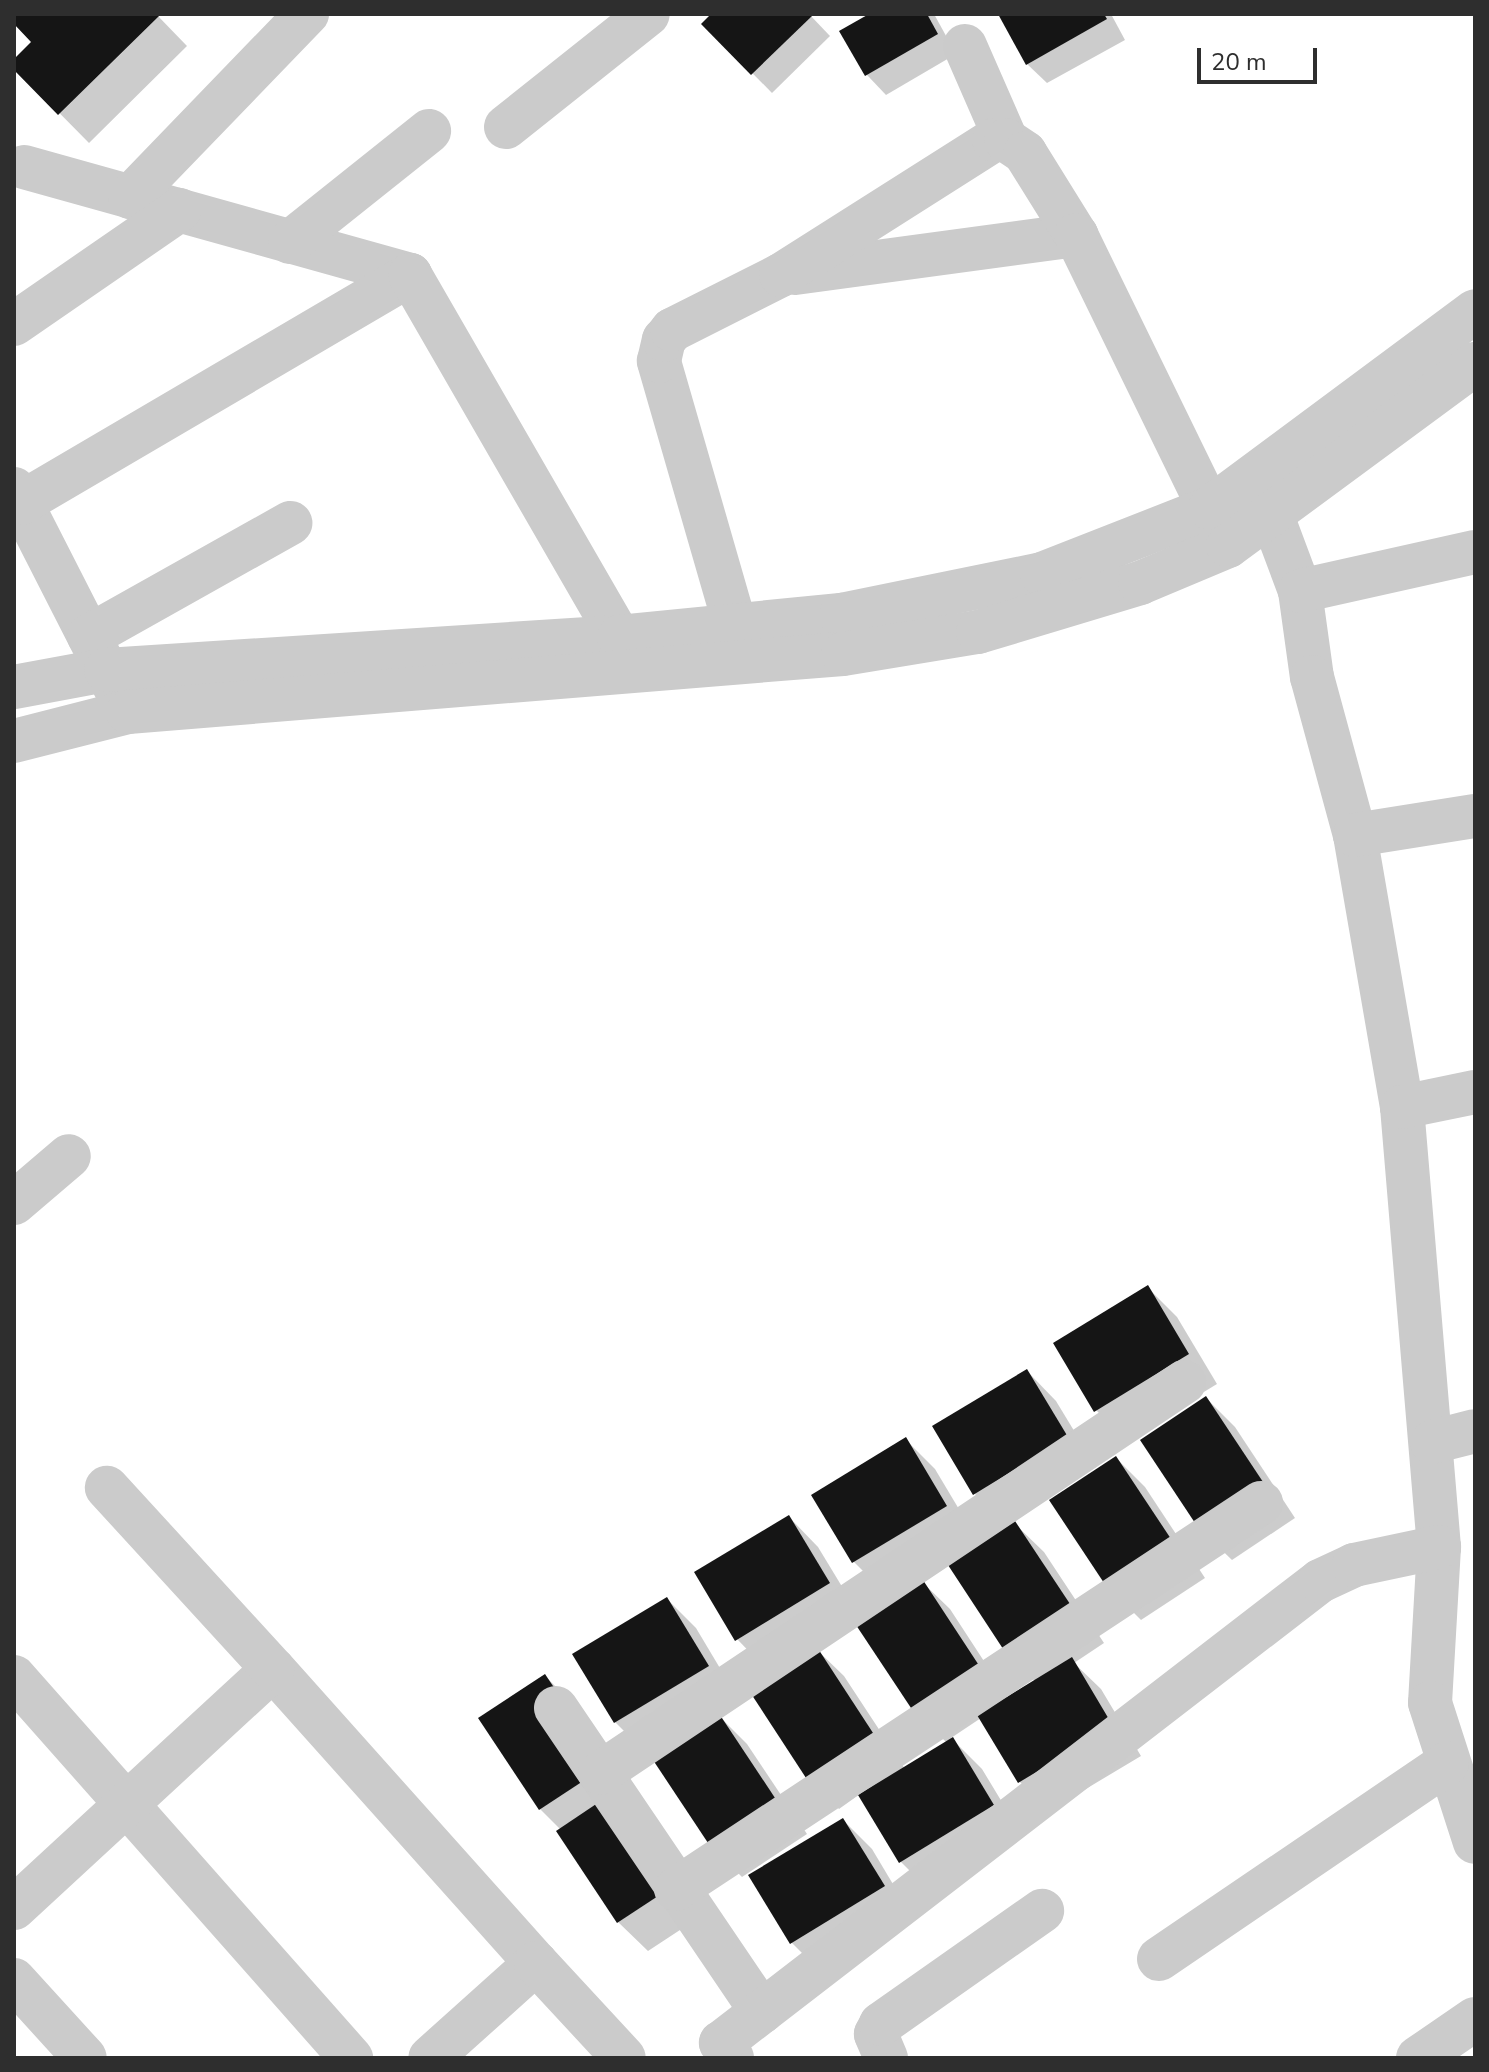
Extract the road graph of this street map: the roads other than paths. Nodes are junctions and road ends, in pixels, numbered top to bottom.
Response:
1 (307, 14) edge
2 (648, 14) edge
3 (965, 46) dead end
4 (506, 127) dead end
5 (429, 131) dead end
6 (1006, 140) junction
7 (24, 167) dead end
8 (130, 197) junction
9 (179, 210) junction
10 (1076, 235) junction
11 (290, 242) junction
12 (410, 275) junction
13 (781, 275) junction
14 (1475, 311) edge
15 (14, 324) edge
16 (1475, 364) edge
17 (18, 496) edge
18 (1272, 516) junction
19 (290, 523) dead end
20 (1219, 527) junction
21 (1475, 552) edge
22 (1300, 591) junction
23 (735, 625) junction
24 (619, 637) junction
25 (98, 653) junction
26 (14, 687) edge
27 (128, 712) junction
28 (14, 741) edge
29 (1475, 816) edge
30 (1355, 835) junction
31 (1475, 1092) edge
32 (1402, 1107) junction
33 (69, 1156) dead end
34 (14, 1203) edge
35 (1184, 1382) dead end
36 (1475, 1431) edge
37 (1432, 1442) junction
38 (107, 1488) dead end
39 (1261, 1503) dead end
40 (1439, 1547) junction
41 (273, 1669) junction
42 (14, 1677) edge
43 (556, 1708) dead end
44 (1447, 1763) junction
45 (600, 1773) junction
46 (126, 1804) junction
47 (1475, 1842) edge
48 (676, 1889) junction
49 (14, 1908) edge
50 (1042, 1911) dead end
51 (1159, 1959) dead end
52 (536, 1963) junction
53 (14, 1980) edge
54 (762, 2012) junction
55 (1475, 2019) edge
56 (85, 2058) edge
57 (351, 2058) edge
58 (430, 2058) edge
59 (624, 2058) edge
60 (732, 2058) edge
61 (886, 2058) edge
62 (1418, 2058) edge

1 - 8 street
2 - 4 street
3 - 6 street
5 - 11 street
6 - 10 street
6 - 13 street
7 - 8 street
8 - 9 street
9 - 11 street
9 - 15 street
10 - 13 street
10 - 20 street
11 - 12 street
12 - 17 street
12 - 24 street
13 - 23 street
14 - 20 street
16 - 18 street
17 - 25 street
18 - 20 street
18 - 22 street
19 - 25 street
20 - 23 street
20 - 27 street
21 - 22 street
22 - 30 street
23 - 24 street
24 - 25 street
25 - 26 street
25 - 27 street
27 - 28 street
29 - 30 street
30 - 32 street
31 - 32 street
32 - 37 street
33 - 34 street
35 - 45 street
36 - 37 street
37 - 40 street
38 - 41 street
39 - 48 street
40 - 44 street
40 - 54 street
41 - 46 street
41 - 52 street
42 - 46 street
43 - 45 street
44 - 47 street
44 - 51 street
45 - 48 street
46 - 49 street
46 - 57 street
48 - 54 street
50 - 61 street
52 - 58 street
52 - 59 street
53 - 56 street
54 - 60 street
55 - 62 street

